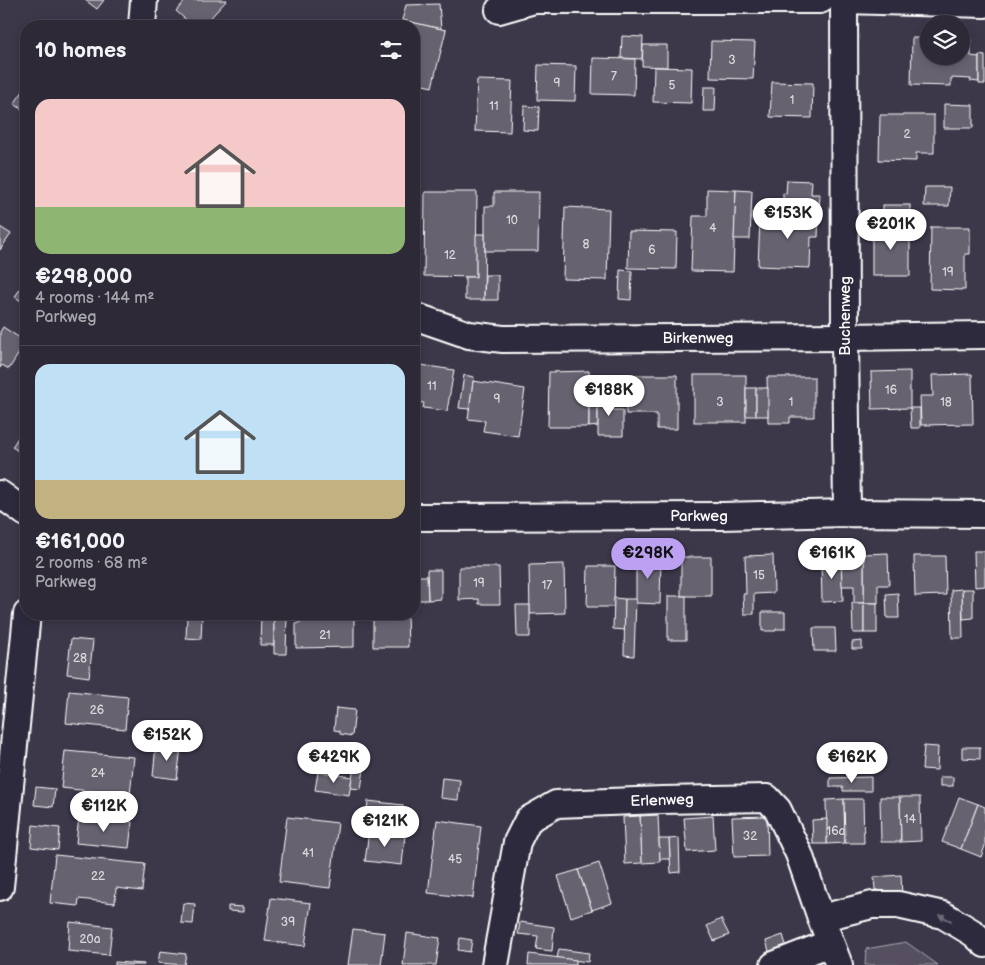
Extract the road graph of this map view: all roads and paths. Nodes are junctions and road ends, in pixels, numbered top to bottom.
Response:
1 (144, 0) edge
2 (820, 0) edge
3 (845, 0) edge
4 (985, 4) edge
5 (499, 10) dead end
6 (142, 20) edge
7 (420, 318) edge
8 (985, 336) edge
9 (845, 337) junction
10 (0, 494) edge
11 (20, 509) edge
12 (847, 513) junction
13 (985, 514) edge
14 (420, 517) edge
15 (26, 620) edge
16 (0, 885) edge
17 (820, 918) junction
18 (985, 944) edge
19 (835, 954) edge
20 (495, 965) edge
21 (774, 965) edge

1 - 6 street
2 - 5 street
3 - 4 street, Buchenweg
3 - 9 street, Buchenweg
7 - 9 street, Birkenweg
8 - 9 street, Birkenweg
9 - 12 street, Buchenweg
10 - 11 street
12 - 13 street, Parkweg
12 - 14 street, Parkweg
15 - 16 street
18 -> 17 street
17 - 19 street, Erlenweg
17 - 20 street, Erlenweg
19 - 21 street

